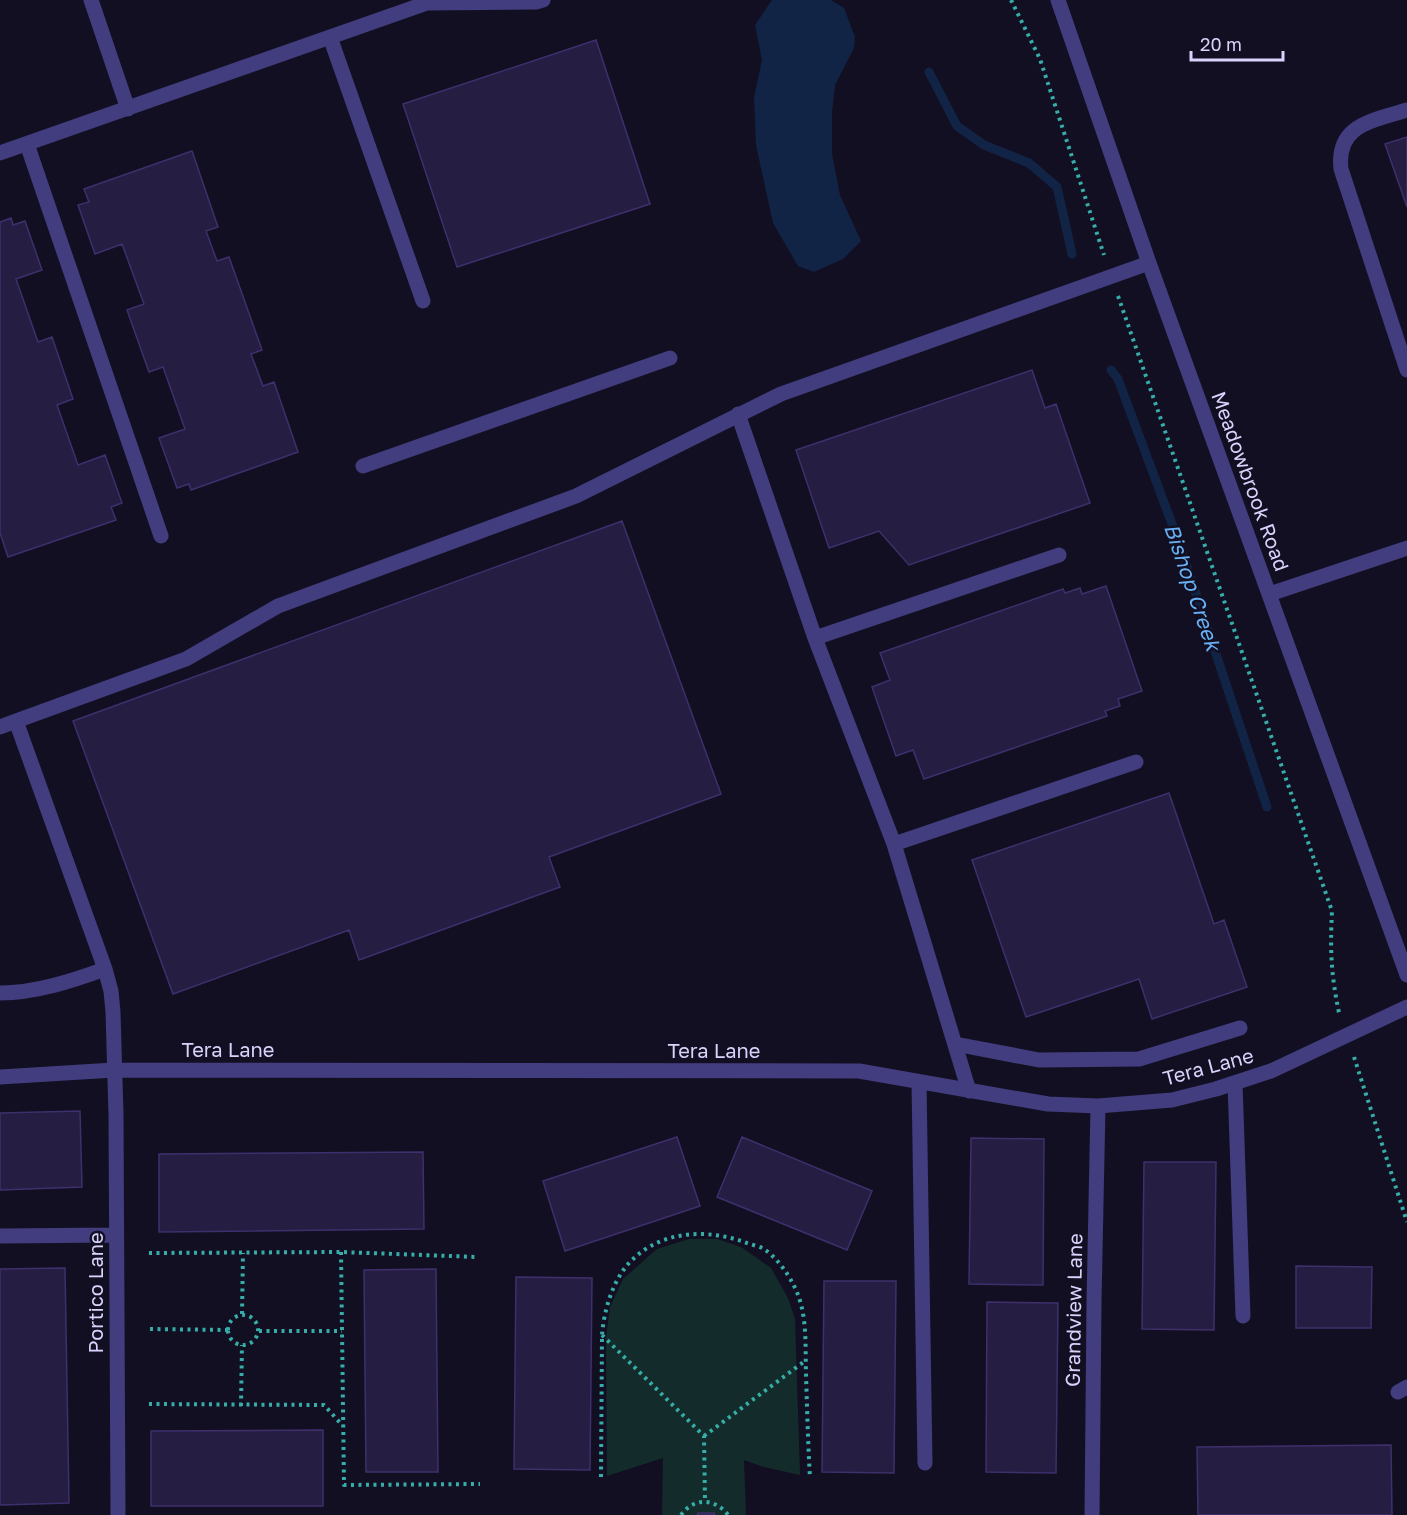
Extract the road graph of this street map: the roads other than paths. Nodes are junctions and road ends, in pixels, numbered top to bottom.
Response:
1 (91, 0) edge
2 (543, 0) edge
3 (1058, 0) edge
4 (330, 37) junction
5 (128, 109) junction
6 (1407, 110) edge
7 (27, 144) junction
8 (0, 153) edge
9 (1149, 263) junction
10 (423, 301) dead end
11 (670, 358) dead end
12 (1407, 370) edge
13 (738, 414) junction
14 (363, 466) dead end
15 (162, 536) dead end
16 (1407, 548) edge
17 (1059, 555) dead end
18 (1270, 594) junction
19 (815, 638) junction
20 (16, 721) junction
21 (0, 727) edge
22 (1136, 762) dead end
23 (894, 844) junction
24 (105, 969) junction
25 (1407, 975) edge
26 (0, 993) edge
27 (1407, 1006) edge
28 (1240, 1028) dead end
29 (955, 1044) junction
30 (114, 1070) junction
31 (0, 1077) edge
32 (918, 1082) junction
33 (1235, 1083) junction
34 (969, 1091) junction
35 (1098, 1106) junction
36 (116, 1235) junction
37 (0, 1236) edge
38 (1243, 1316) dead end
39 (925, 1463) dead end
40 (118, 1515) edge
41 (1092, 1515) edge

1 - 5 street
2 - 4 street
3 - 9 street, Meadowbrook Road
4 - 5 street
4 - 10 street
5 - 7 street
6 - 12 street
7 - 8 street
7 - 15 street
9 - 13 street
9 - 18 street, Meadowbrook Road
11 - 14 street
13 - 19 street
13 - 20 street
16 - 18 street
17 - 19 street
18 - 25 street, Meadowbrook Road
19 - 23 street
20 - 21 street
20 - 24 street, Portico Lane
22 - 23 street
23 - 29 street
24 - 26 street
24 - 30 street, Portico Lane
27 - 33 street, Tera Lane
28 - 29 street
29 - 34 street
30 - 31 street, Tera Lane
30 - 32 street, Tera Lane
30 - 36 street, Portico Lane
32 - 34 street, Tera Lane
32 - 39 street
33 - 35 street, Tera Lane
33 - 38 street
34 - 35 street, Tera Lane
35 - 41 street, Grandview Lane
36 - 37 street
36 - 40 street, Portico Lane

